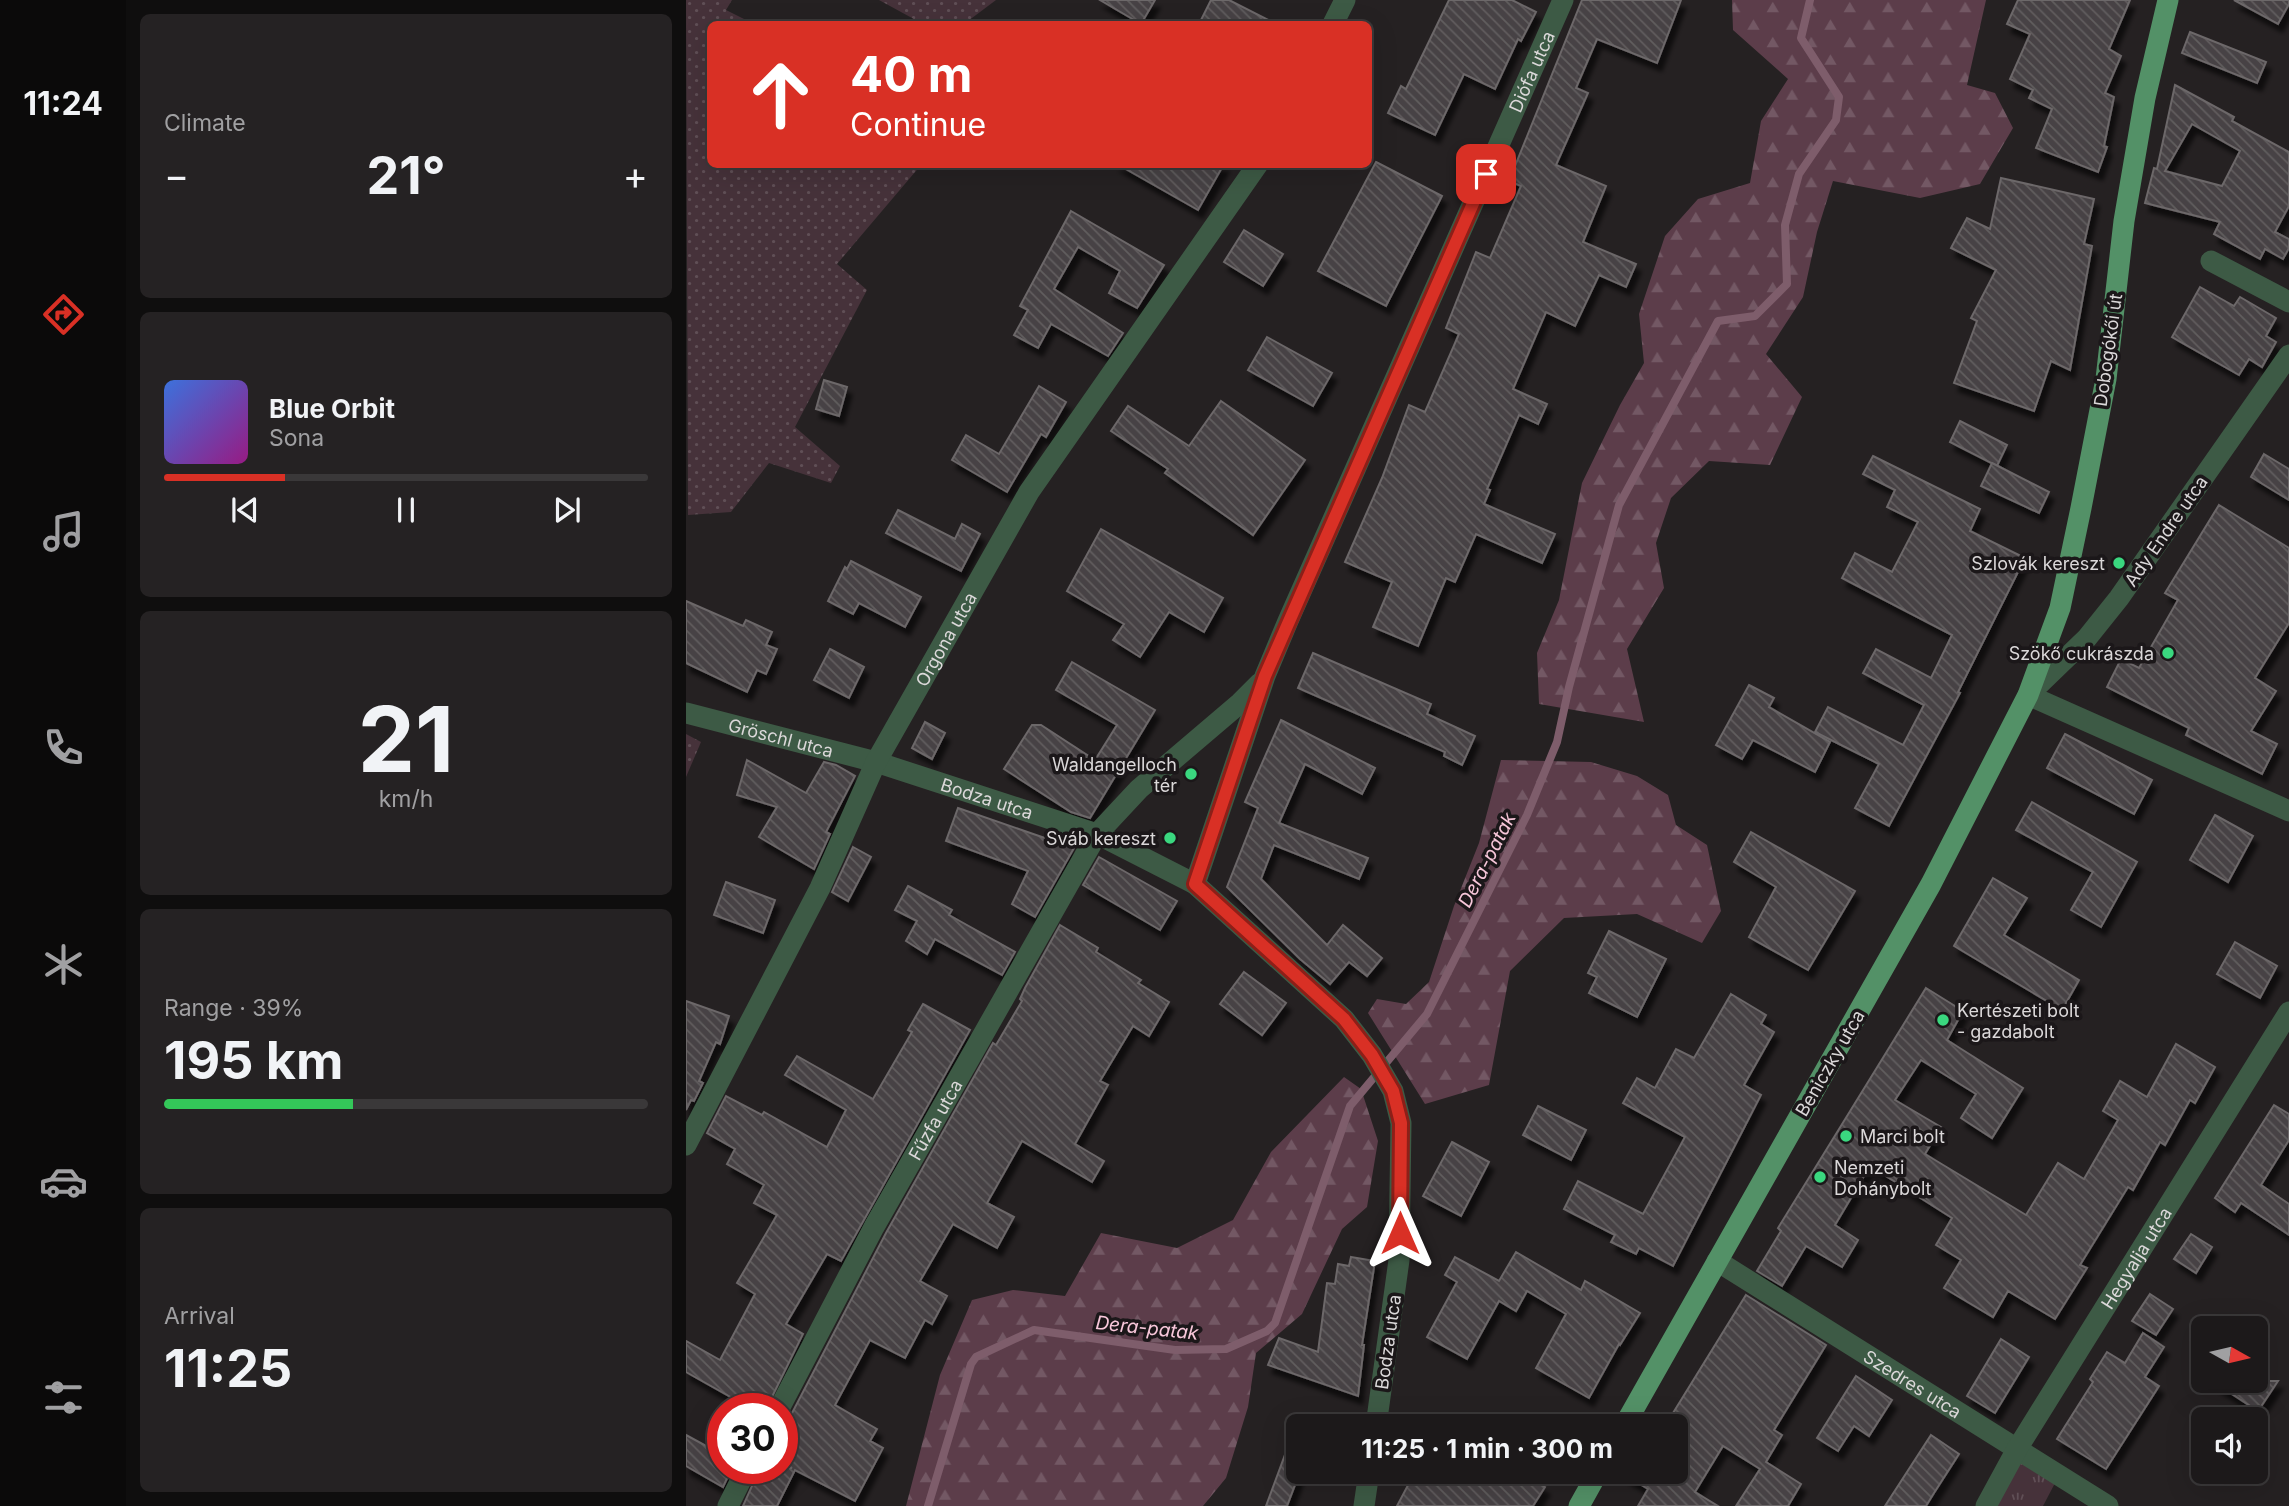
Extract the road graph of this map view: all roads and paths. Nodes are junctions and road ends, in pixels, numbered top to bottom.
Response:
1 (1346, 0) edge
2 (1563, 0) edge
3 (2168, 0) edge
4 (1336, 21) edge
5 (1255, 168) edge
6 (2211, 261) dead end
7 (2289, 302) edge
8 (2289, 355) edge
9 (1265, 676) junction
10 (2028, 695) junction
11 (686, 713) edge
12 (876, 762) junction
13 (2289, 811) edge
14 (1097, 834) junction
15 (1195, 884) junction
16 (2289, 1012) edge
17 (686, 1145) edge
18 (1717, 1261) junction
19 (787, 1393) edge
20 (1378, 1414) edge
21 (1631, 1414) edge
22 (2017, 1449) junction
23 (739, 1484) edge
24 (1367, 1484) edge
25 (1591, 1484) edge
26 (728, 1506) edge
27 (1364, 1506) edge
28 (1579, 1506) edge
29 (1986, 1506) edge
30 (2108, 1506) edge

1 - 4 street
2 - 9 street, Diófa utca
3 - 10 main road, Dobogókői út
5 - 12 street, Orgona utca
6 - 7 street
8 - 10 street, Ady Endre utca
9 - 14 street
9 - 15 street, Diófa utca
10 - 13 street
10 - 18 main road, Beniczky utca
11 - 12 street, Gröschl utca
12 - 14 street, Bodza utca
12 - 17 street, Orgona utca
14 - 15 street
14 - 19 street, Fűzfa utca
15 - 20 street, Bodza utca
16 - 22 street, Hegyalja utca
18 - 21 main road, Beniczky utca
18 - 22 street, Szedres utca
22 - 29 street, Hegyalja utca
22 - 30 street, Szedres utca
23 - 26 street
24 - 27 street
25 - 28 main road

